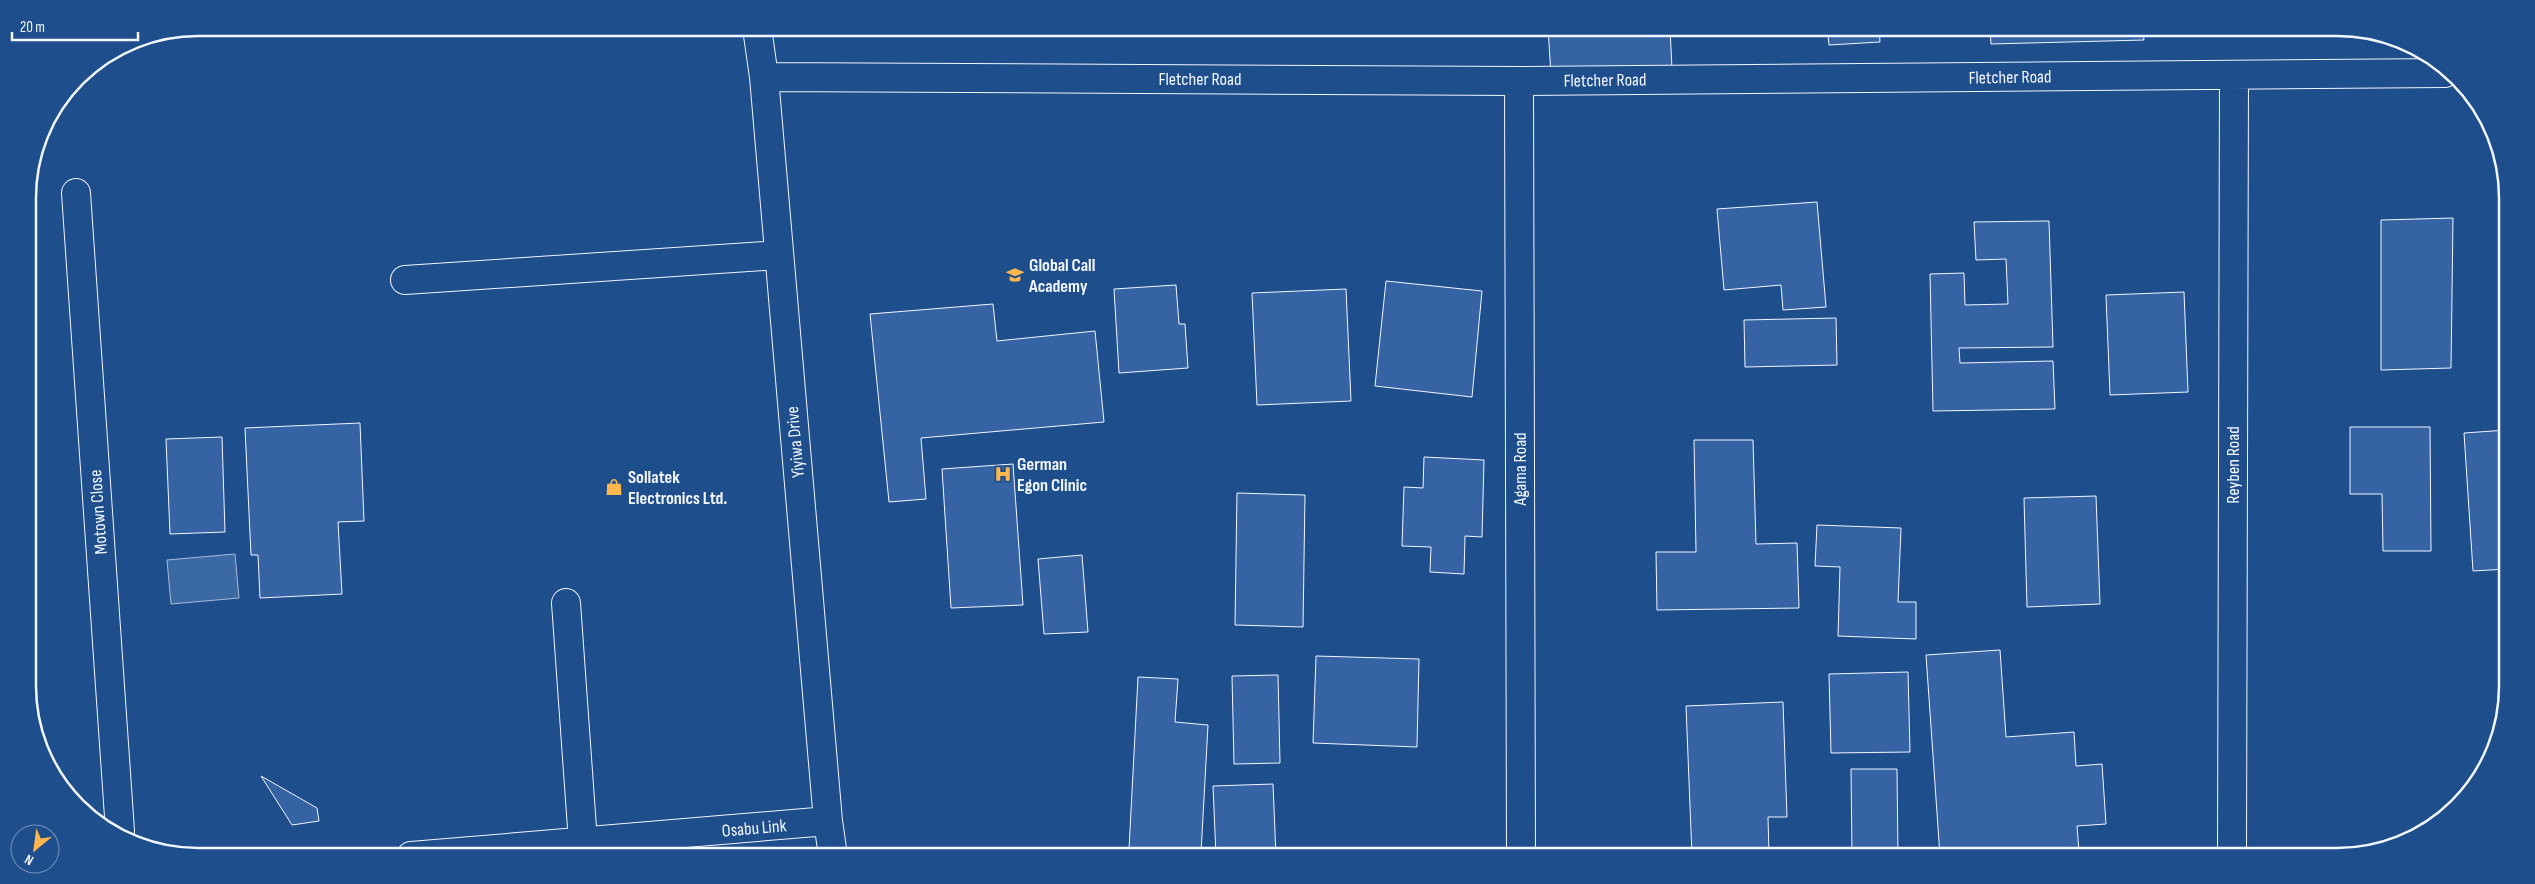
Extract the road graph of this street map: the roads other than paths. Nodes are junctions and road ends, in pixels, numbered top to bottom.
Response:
1 (758, 36) edge
2 (2437, 72) edge
3 (2234, 74) junction
4 (764, 77) junction
5 (1519, 81) junction
6 (76, 193) dead end
7 (779, 255) junction
8 (405, 280) dead end
9 (566, 603) dead end
10 (828, 821) junction
11 (120, 827) edge
12 (583, 842) junction
13 (1521, 847) edge
14 (2232, 847) edge
15 (511, 848) edge
16 (832, 848) edge

1 - 4 street, Yiyiwa Drive
2 - 3 street, Fletcher Road
3 - 5 street, Fletcher Road
3 - 14 street, Reyben Road
4 - 5 street, Fletcher Road
4 - 7 street, Yiyiwa Drive
5 - 13 street, Agama Road
6 - 11 street, Motown Close
7 - 8 street
7 - 10 street, Yiyiwa Drive
9 - 12 street
10 - 12 street, Osabu Link
10 - 16 street, Yiyiwa Drive
12 - 15 street, Osabu Link

